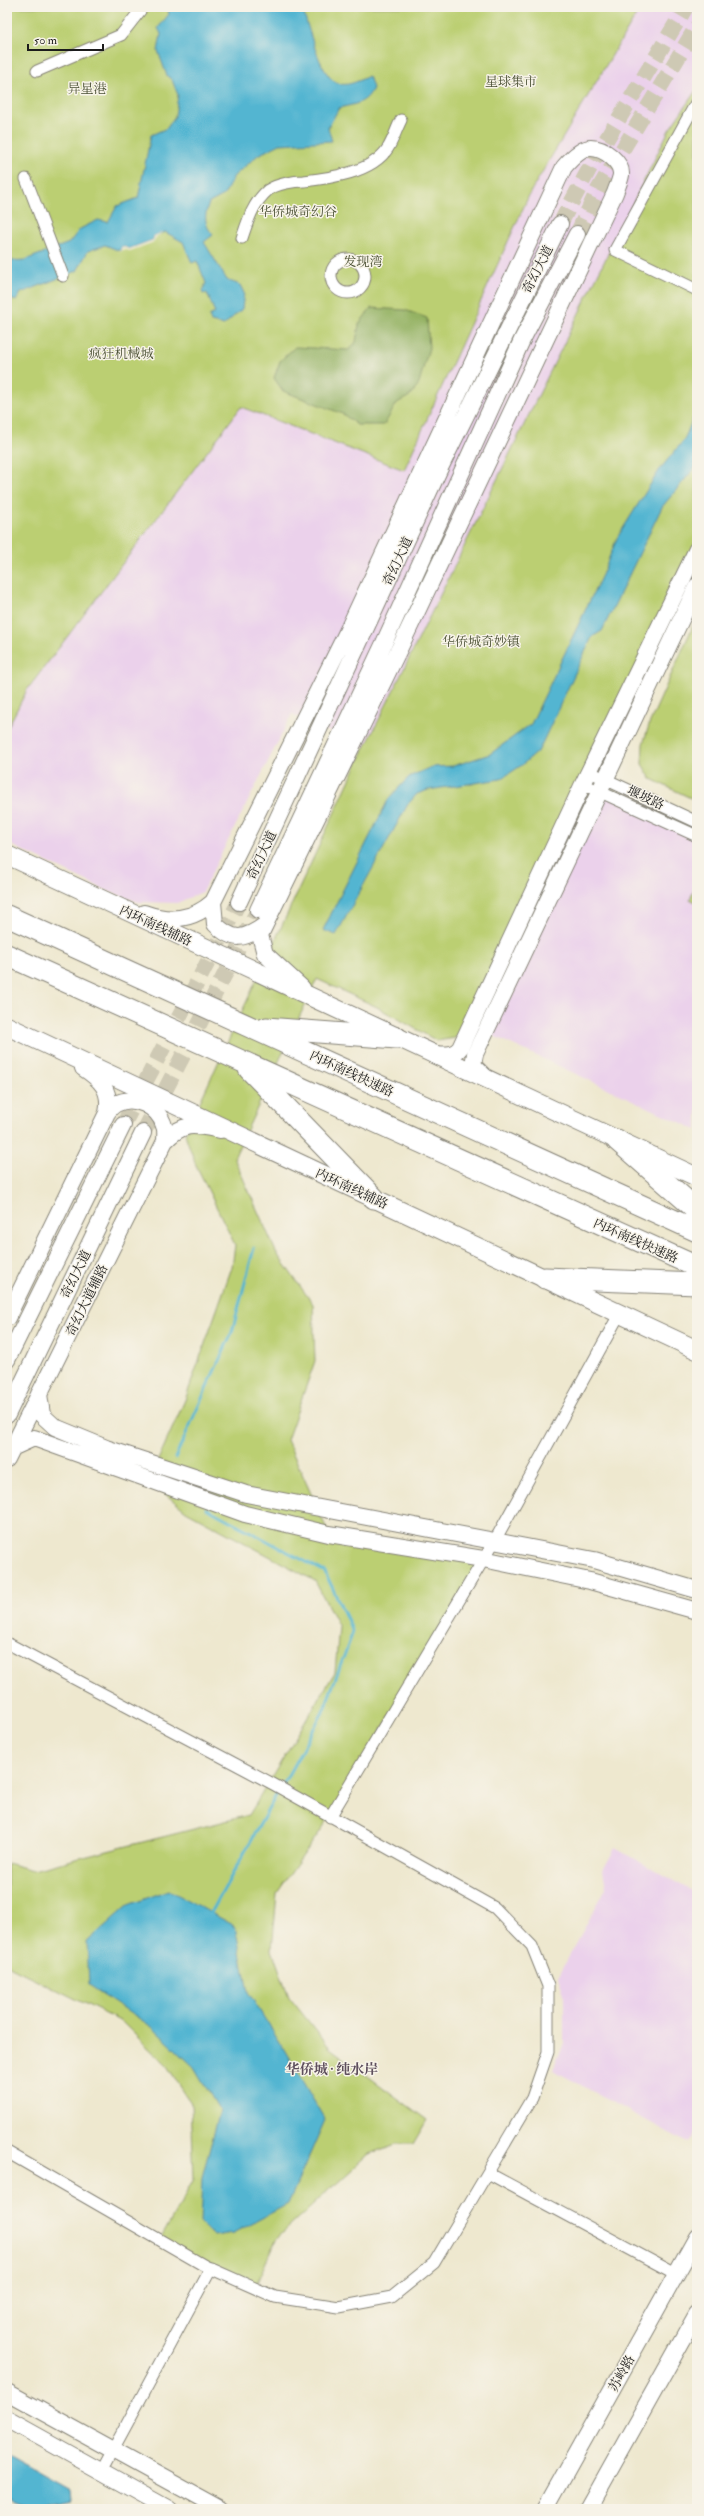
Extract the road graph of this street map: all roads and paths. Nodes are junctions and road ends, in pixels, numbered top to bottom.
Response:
1 (140, 11) edge
2 (37, 71) dead end
3 (697, 101) edge
4 (401, 120) dead end
5 (26, 179) dead end
6 (560, 224) tunnel mouth
7 (577, 234) tunnel mouth
8 (242, 238) dead end
9 (63, 276) dead end
10 (697, 290) edge
11 (448, 452) junction
12 (469, 457) junction
13 (420, 477) junction
14 (468, 500) junction
15 (697, 549) edge
16 (697, 586) edge
17 (362, 599) junction
18 (412, 622) junction
19 (362, 638) junction
20 (380, 651) junction
21 (587, 778) junction
22 (602, 785) junction
23 (697, 822) edge
24 (697, 836) edge
25 (7, 855) edge
26 (102, 900) junction
27 (213, 902) junction
28 (239, 902) tunnel mouth
29 (258, 910) tunnel mouth
30 (7, 916) edge
31 (265, 925) junction
32 (7, 955) edge
33 (318, 1001) junction
34 (7, 1026) edge
35 (253, 1027) junction
36 (397, 1038) junction
37 (52, 1047) junction
38 (431, 1054) junction
39 (240, 1060) junction
40 (489, 1080) junction
41 (107, 1113) junction
42 (122, 1125) tunnel mouth
43 (233, 1132) junction
44 (143, 1133) tunnel mouth
45 (617, 1140) junction
46 (165, 1141) junction
47 (697, 1177) edge
48 (374, 1198) junction
49 (697, 1210) edge
50 (697, 1231) edge
51 (697, 1267) edge
52 (545, 1278) junction
53 (697, 1284) edge
54 (620, 1314) junction
55 (7, 1318) edge
56 (697, 1350) edge
57 (7, 1360) edge
58 (39, 1394) junction
59 (7, 1416) edge
60 (10, 1454) edge
61 (494, 1542) junction
62 (483, 1558) junction
63 (697, 1590) edge
64 (697, 1611) edge
65 (7, 1643) edge
66 (330, 1817) junction
67 (7, 2152) edge
68 (488, 2173) junction
69 (697, 2237) edge
70 (210, 2268) junction
71 (676, 2274) junction
72 (697, 2314) edge
73 (7, 2392) edge
74 (7, 2419) edge
75 (112, 2451) junction
76 (101, 2472) junction
77 (169, 2509) edge
78 (220, 2509) edge
79 (545, 2509) edge
80 (588, 2509) edge

1 - 2 street
3 - 10 street
4 - 8 street
5 - 9 street
6 - 11 street, 奇幻大道
7 - 12 street, 奇幻大道
11 - 13 street
11 - 19 street, 奇幻大道
12 - 14 street
12 - 20 street, 奇幻大道
13 - 14 street
13 - 17 street
14 - 18 street
15 - 21 street
16 - 22 street
17 - 19 street
17 - 27 street
18 - 20 street
18 - 31 street
19 - 28 street, 奇幻大道
20 - 29 street, 奇幻大道
21 - 22 street, 堰坡路
21 - 38 street
22 - 23 street, 堰坡路
22 - 24 street, 堰坡路
22 - 40 street
25 - 26 main road, 内环南线辅路
26 - 27 street
26 - 33 main road, 内环南线辅路
27 - 31 street
30 - 35 highway, 内环南线快速路
31 - 33 street
32 - 39 highway, 内环南线快速路
33 - 36 main road, 内环南线辅路
34 - 37 main road, 内环南线辅路
35 - 36 highway
35 - 50 highway, 内环南线快速路
36 - 38 main road, 内环南线辅路
37 - 41 street
37 - 43 main road, 内环南线辅路
38 - 40 main road, 内环南线辅路
39 - 48 highway
39 - 51 highway, 内环南线快速路
40 - 45 main road, 内环南线辅路
41 - 46 street
41 - 55 street
42 - 57 street, 奇幻大道
43 - 46 street, 奇幻大道辅路
43 - 48 main road, 内环南线辅路
44 - 59 street, 奇幻大道
45 - 47 main road, 内环南线辅路
45 - 49 highway
46 - 58 street, 奇幻大道辅路
48 - 52 main road, 内环南线辅路
52 - 53 highway
52 - 54 main road, 内环南线辅路
54 - 56 main road, 内环南线辅路
54 - 61 street
58 - 60 street, 奇幻大道辅路
58 - 61 street
60 - 62 street
61 - 62 street
61 - 63 street
62 - 64 street
62 - 66 street
65 - 66 street
66 - 68 street
67 - 70 street
68 - 70 street
68 - 71 street
69 - 71 street, 苏岭路
70 - 75 street
71 - 79 street, 苏岭路
72 - 80 street
73 - 75 street
74 - 76 street
75 - 76 street
75 - 78 street
76 - 77 street

